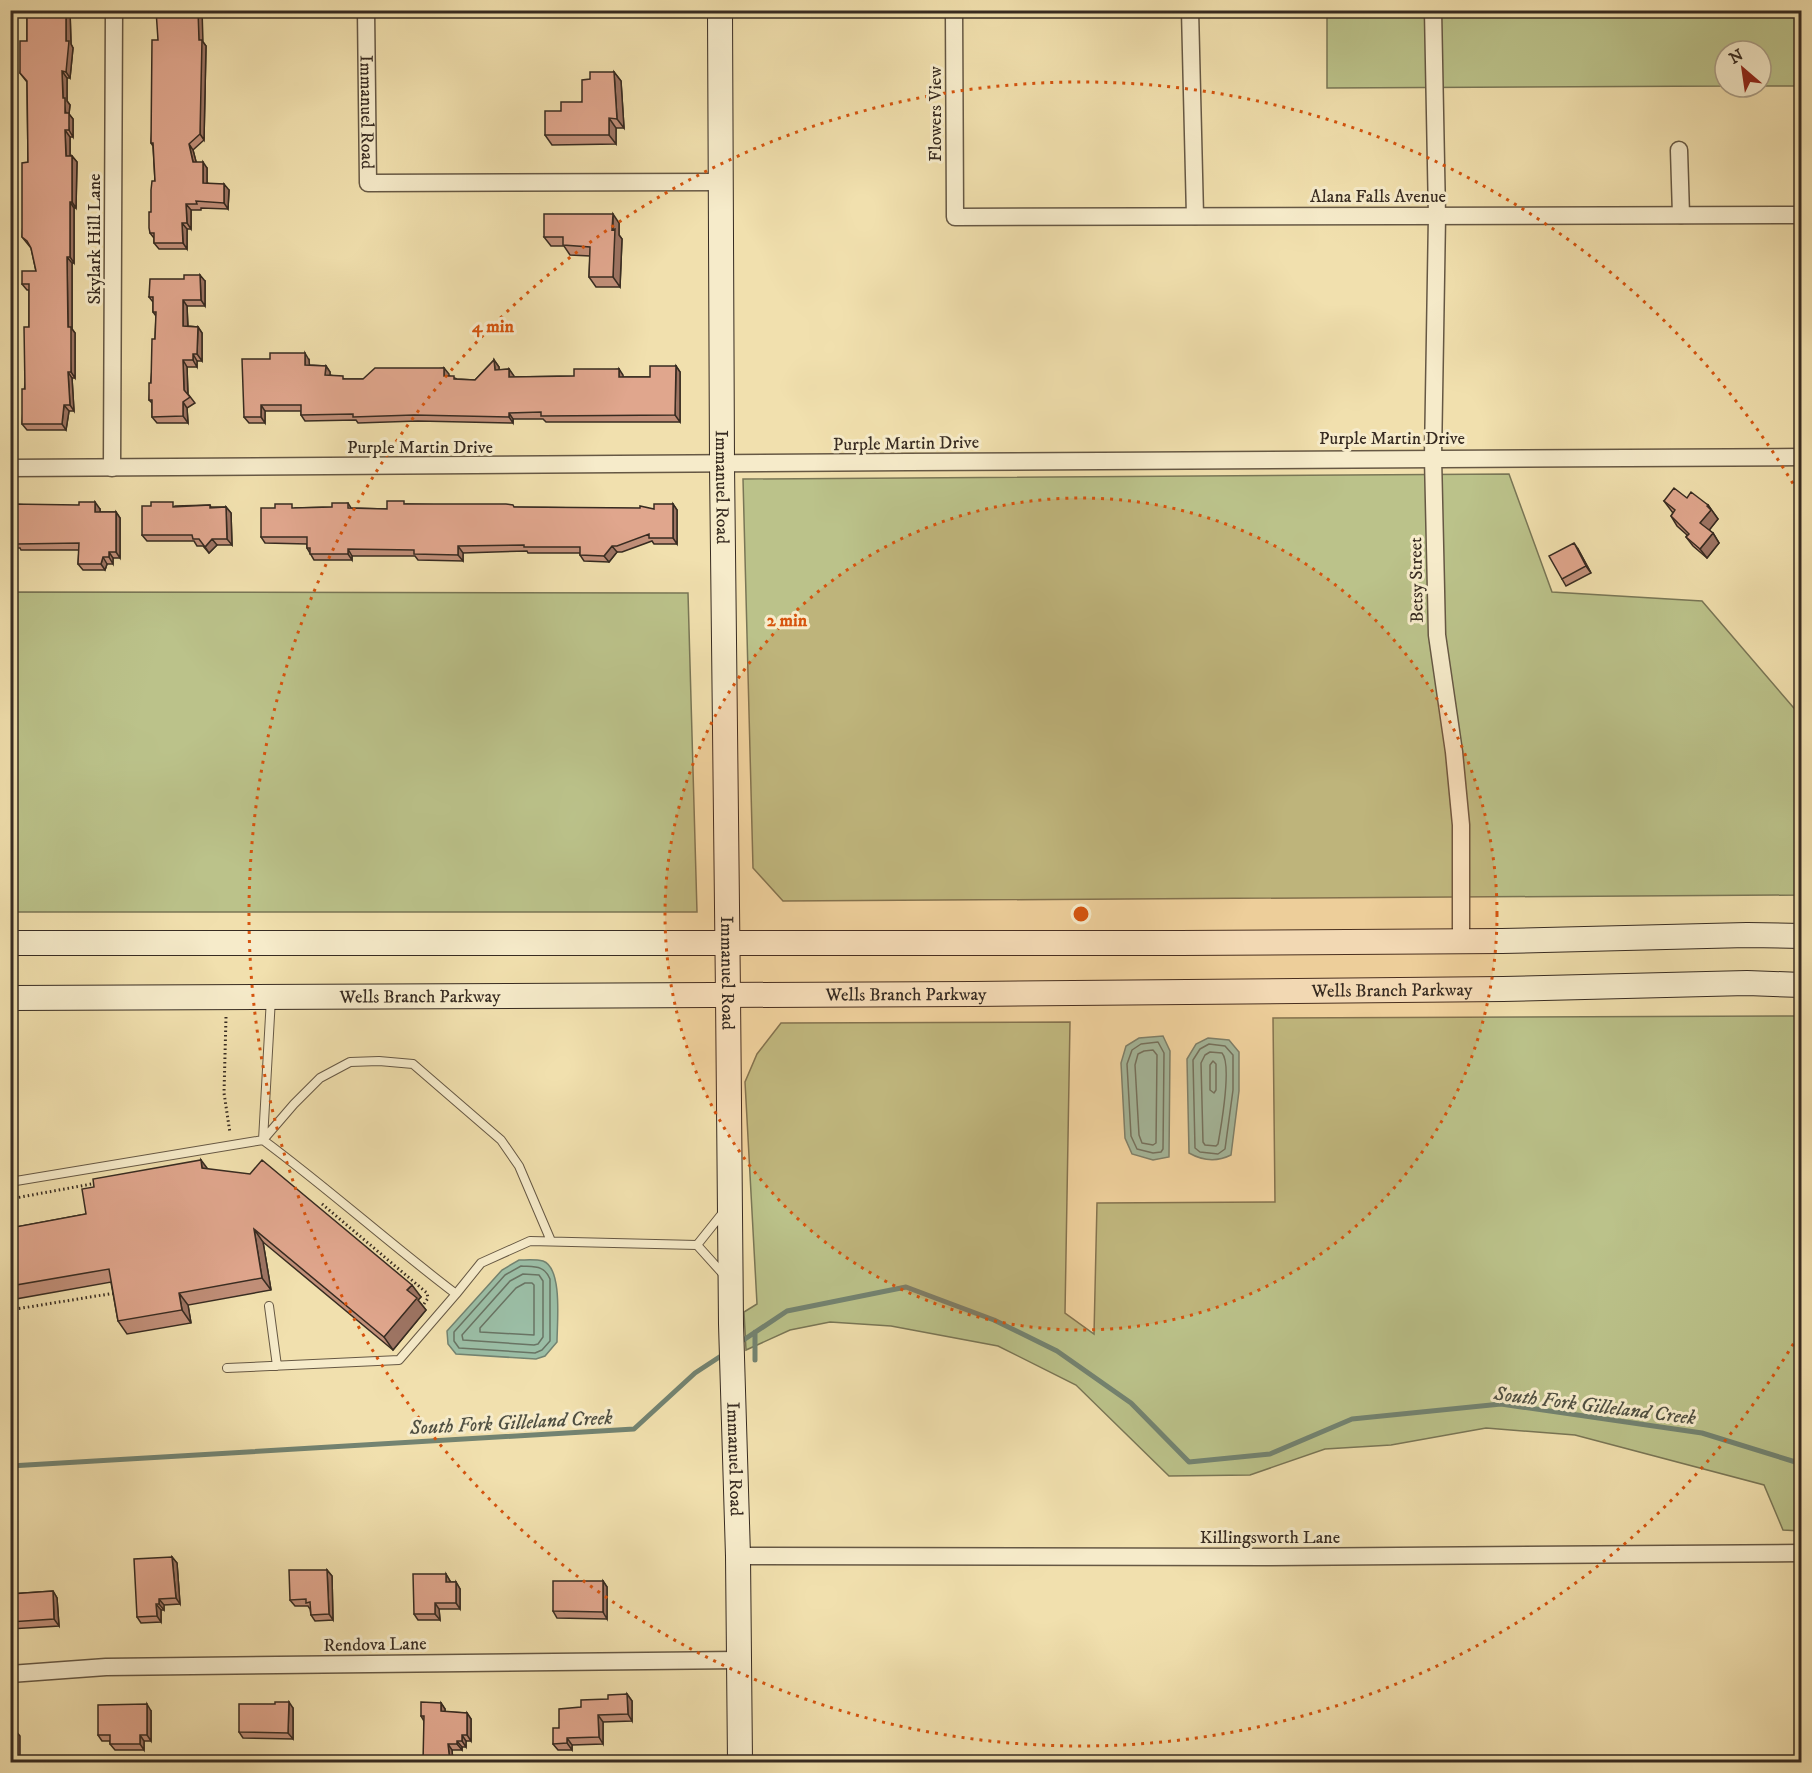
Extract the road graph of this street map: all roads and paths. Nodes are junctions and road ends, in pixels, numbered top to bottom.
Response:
1 (114, 10) edge
2 (366, 10) edge
3 (720, 10) edge
4 (954, 10) edge
5 (1190, 10) edge
6 (1433, 10) edge
7 (1679, 150) dead end
8 (721, 182) junction
9 (1681, 215) junction
10 (1802, 215) edge
11 (1195, 216) junction
12 (1437, 216) junction
13 (955, 217) joint
14 (1433, 457) junction
15 (1802, 457) edge
16 (722, 464) junction
17 (10, 468) edge
18 (112, 468) junction
19 (1802, 936) edge
20 (1461, 941) junction
21 (10, 943) edge
22 (728, 943) junction
23 (1802, 985) edge
24 (728, 995) junction
25 (271, 997) junction
26 (10, 998) edge
27 (226, 1016) dead end
28 (231, 1135) dead end
29 (263, 1140) junction
30 (10, 1182) edge
31 (99, 1183) edge
32 (10, 1199) edge
33 (317, 1200) dead end
34 (731, 1202) junction
35 (551, 1241) junction
36 (697, 1245) junction
37 (731, 1283) junction
38 (120, 1293) edge
39 (456, 1294) junction
40 (269, 1306) dead end
41 (422, 1307) dead end
42 (10, 1310) edge
43 (277, 1366) junction
44 (227, 1368) dead end
45 (1802, 1553) edge
46 (738, 1556) junction
47 (739, 1659) junction
48 (10, 1674) edge
49 (740, 1762) edge

1 - 18 street, Skylark Hill Lane
2 - 8 street, Immanuel Road
3 - 8 street, Immanuel Road
4 - 13 street, Flowers View
5 - 11 street
6 - 12 street, Betsy Street
7 - 9 street
8 - 16 street, Immanuel Road
9 - 10 street, Alana Falls Avenue
9 - 12 street, Alana Falls Avenue
11 - 12 street, Alana Falls Avenue
11 - 13 street, Alana Falls Avenue
12 - 14 street, Betsy Street
14 - 15 street, Purple Martin Drive
14 - 16 street, Purple Martin Drive
14 - 20 street, Betsy Street
16 - 18 street, Purple Martin Drive
16 - 22 street, Immanuel Road
17 - 18 street, Purple Martin Drive
19 - 20 street
20 - 22 street
21 - 22 street
22 - 24 street, Immanuel Road
23 - 24 street, Wells Branch Parkway
24 - 25 street, Wells Branch Parkway
24 - 34 street, Immanuel Road
25 - 26 street, Wells Branch Parkway
25 - 29 lane
27 - 28 path
29 - 30 lane
29 - 35 lane
29 - 39 lane
31 - 32 path
33 - 41 path
34 - 36 lane
34 - 37 street, Immanuel Road
35 - 36 lane
35 - 39 lane
36 - 37 lane
37 - 46 street, Immanuel Road
38 - 42 path
39 - 43 lane
40 - 43 lane
43 - 44 lane
45 - 46 street, Killingsworth Lane
46 - 47 street, Immanuel Road
47 - 48 street, Rendova Lane
47 - 49 street, Immanuel Road

